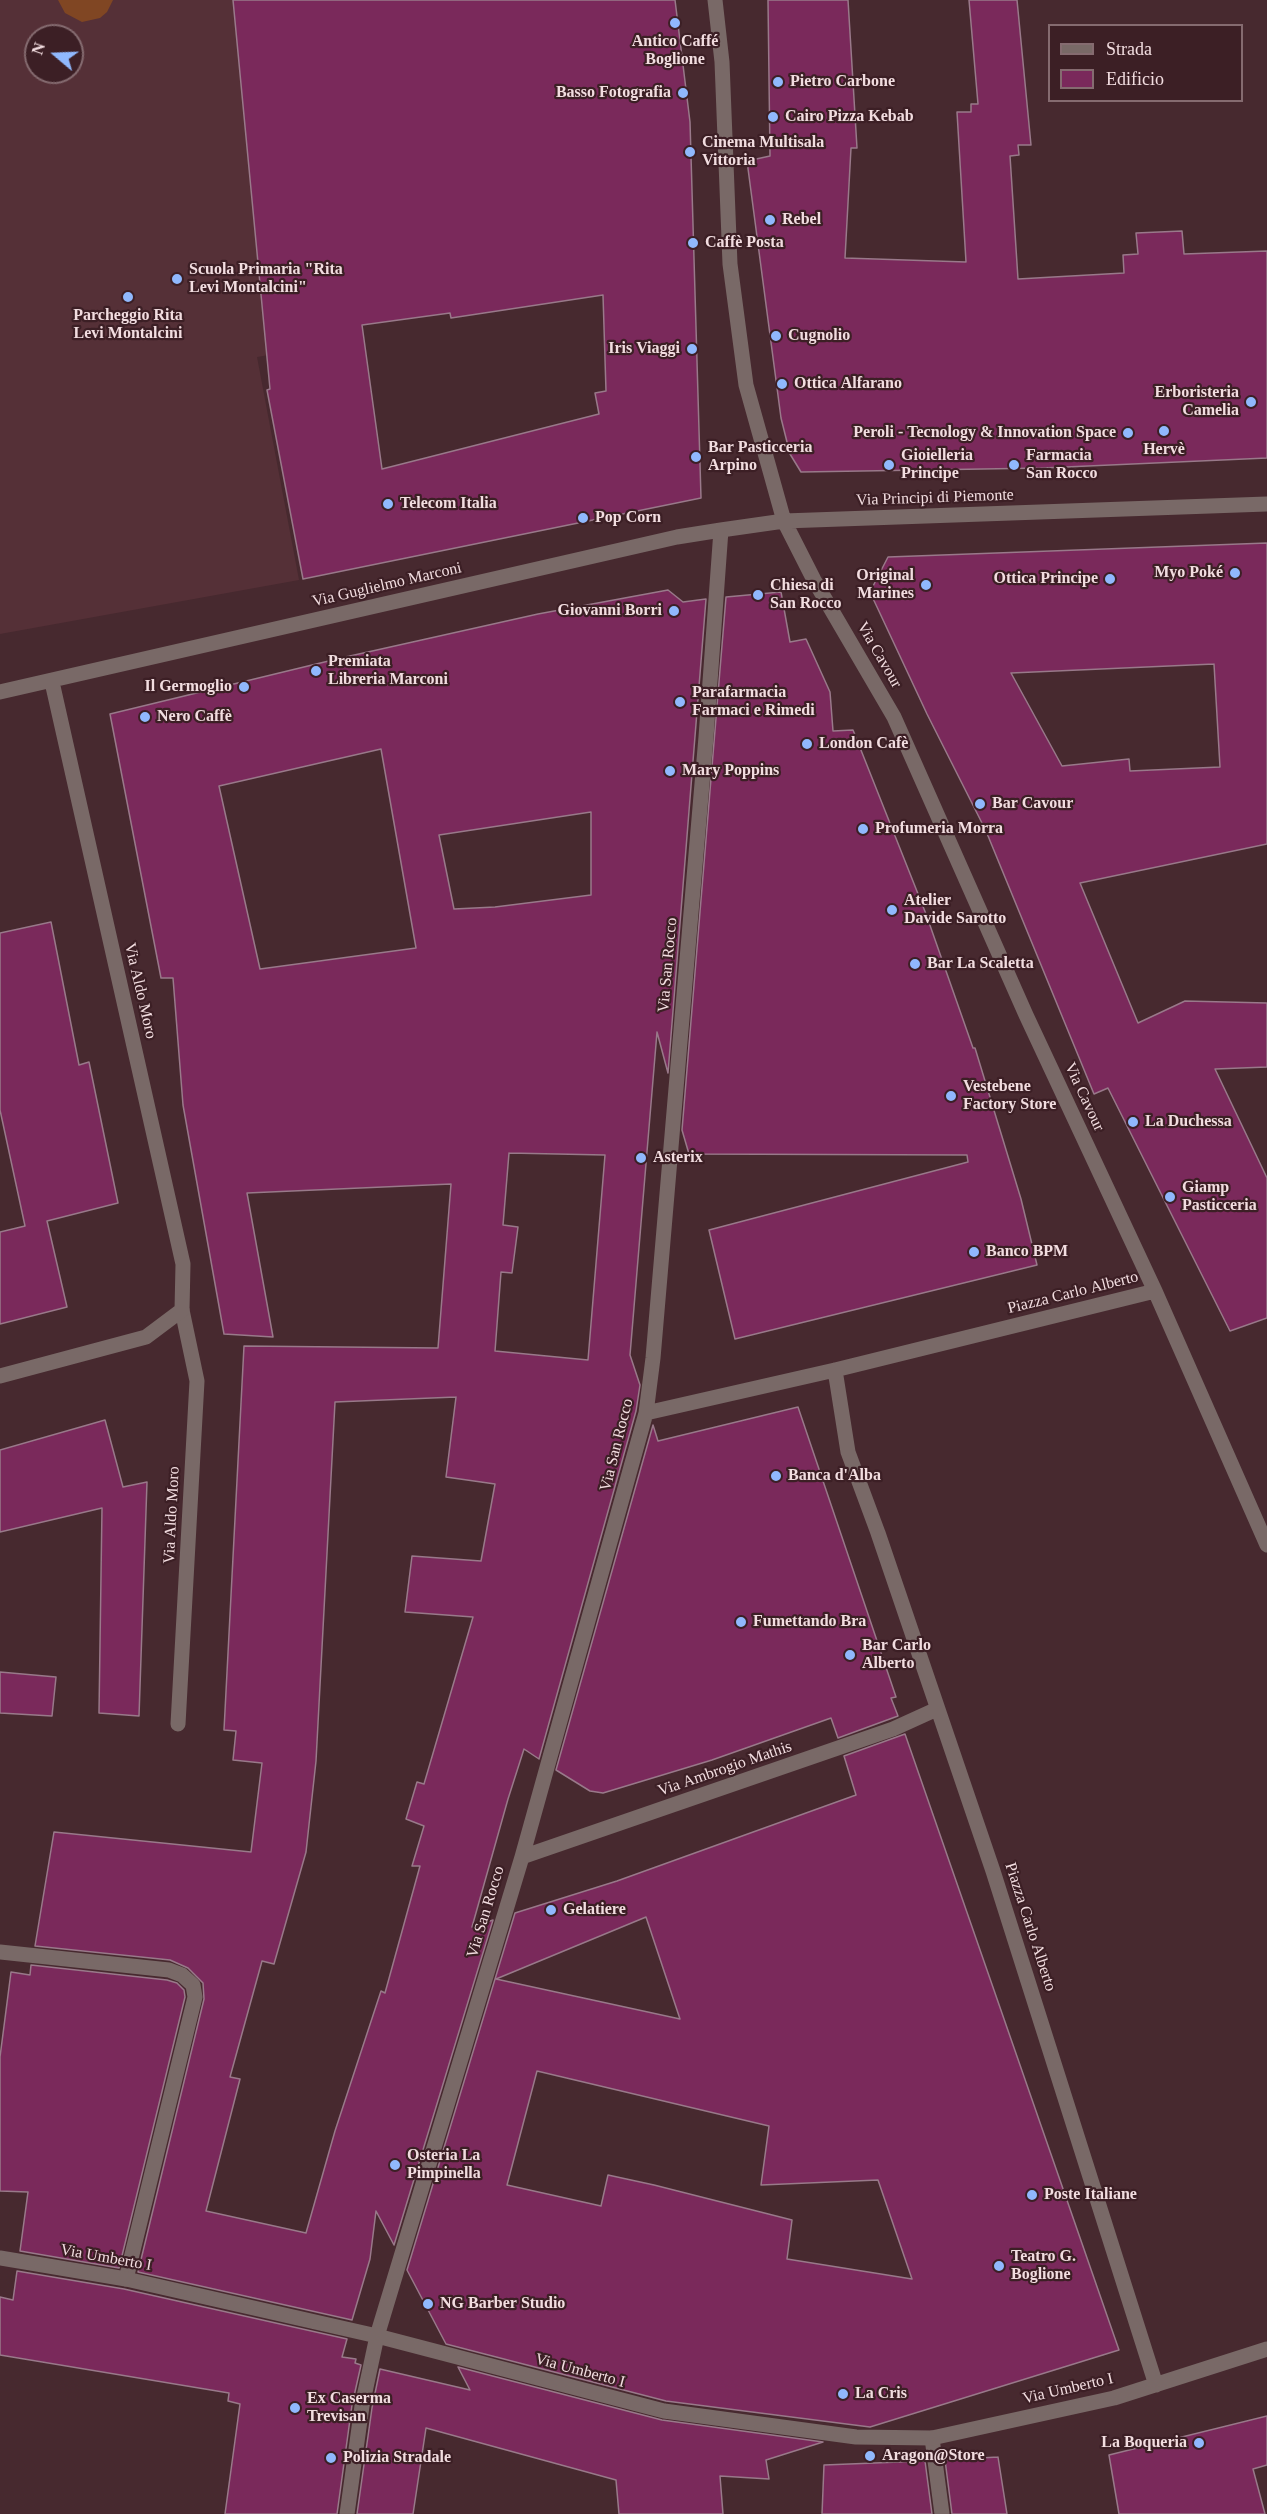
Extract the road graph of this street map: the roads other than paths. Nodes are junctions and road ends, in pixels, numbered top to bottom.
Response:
1 (715, 0) edge
2 (1267, 504) edge
3 (784, 521) junction
4 (721, 530) junction
5 (52, 682) junction
6 (0, 692) edge
7 (1155, 1291) junction
8 (182, 1310) junction
9 (835, 1370) junction
10 (0, 1376) edge
11 (646, 1413) junction
12 (1267, 1545) edge
13 (937, 1709) junction
14 (178, 1724) dead end
15 (522, 1857) junction
16 (0, 1952) edge
17 (0, 2258) edge
18 (126, 2279) junction
19 (377, 2336) junction
20 (1267, 2349) edge
21 (1156, 2385) junction
22 (932, 2438) junction
23 (347, 2514) edge
24 (942, 2514) edge

1 - 3 street, Via Cavour
2 - 3 street, Via Principi di Piemonte
3 - 4 street, Via Guglielmo Marconi
3 - 7 street, Via Cavour
4 - 5 street, Via Guglielmo Marconi
4 - 11 street, Via San Rocco
5 - 6 street, Via Guglielmo Marconi
5 - 8 street, Via Aldo Moro
7 - 9 street, Piazza Carlo Alberto
7 - 12 street, Piazza Carlo Alberto
8 - 10 street
8 - 14 street, Via Aldo Moro
9 - 11 street, Piazza Carlo Alberto
9 - 13 street, Piazza Carlo Alberto
11 - 15 street, Via San Rocco
13 - 15 street, Via Ambrogio Mathis
13 - 21 street, Piazza Carlo Alberto
15 - 19 street, Via San Rocco
16 - 18 street
17 - 18 street, Via Umberto I
18 - 19 street, Via Umberto I
19 - 22 street, Via Umberto I
19 - 23 street, Via San Rocco
20 - 21 street
21 - 22 street, Via Umberto I
22 - 24 street

